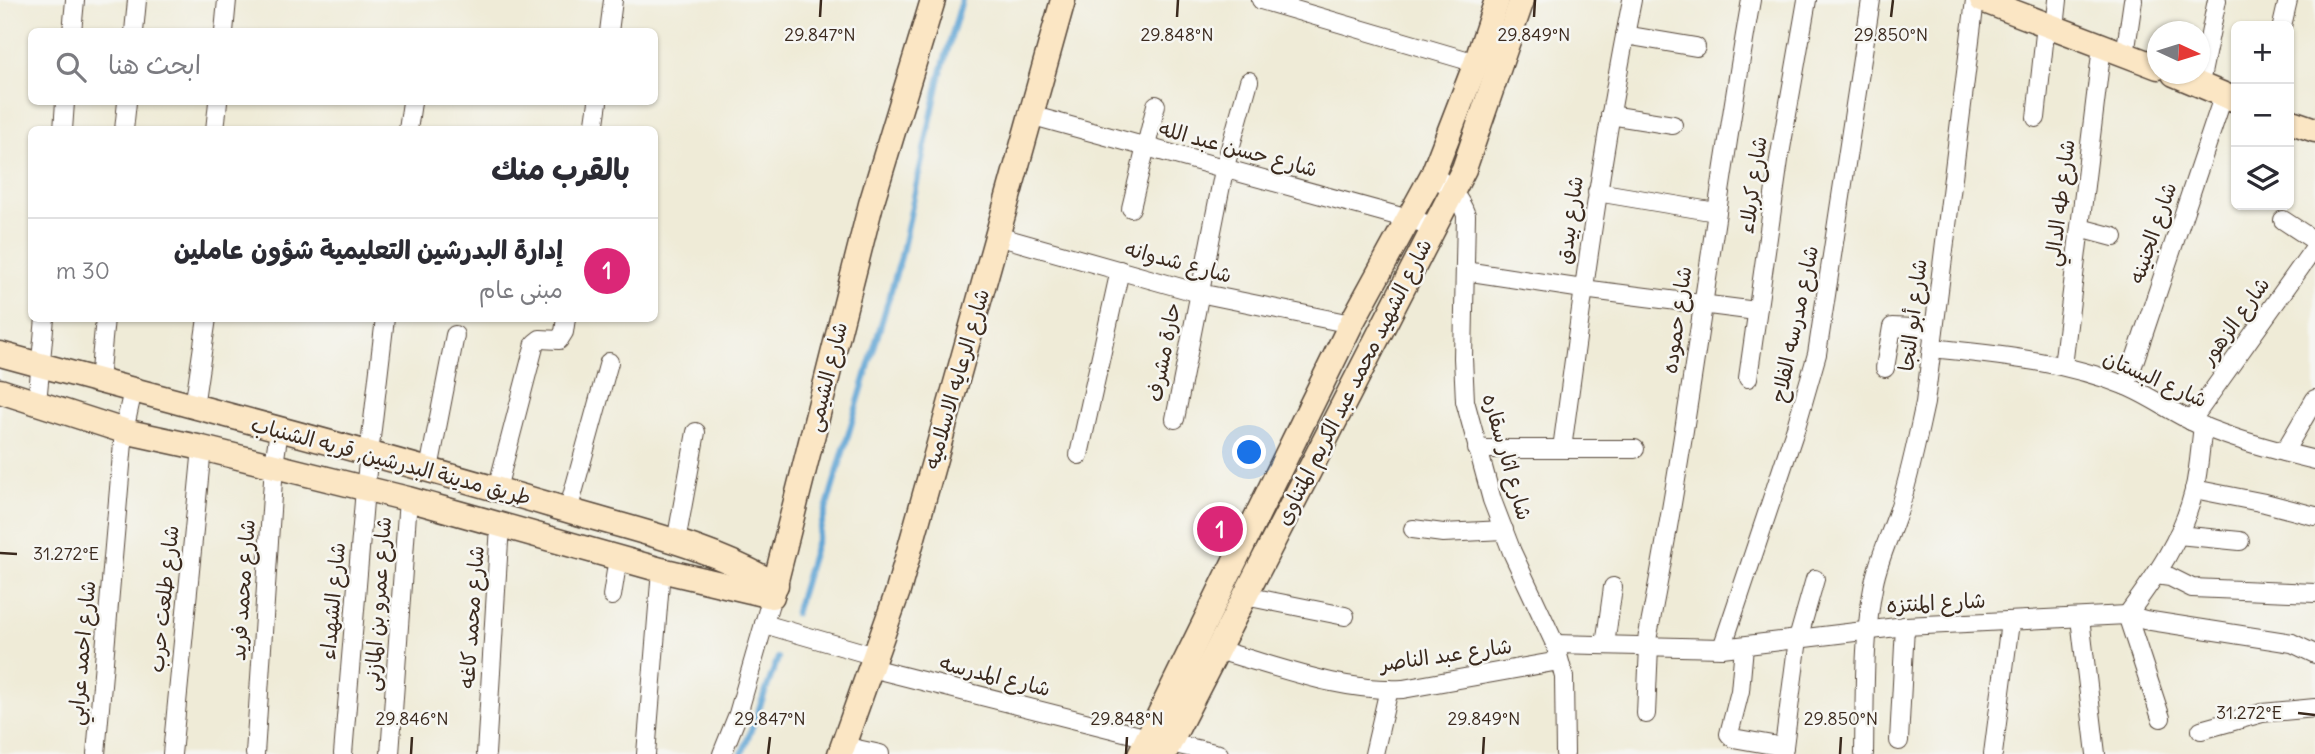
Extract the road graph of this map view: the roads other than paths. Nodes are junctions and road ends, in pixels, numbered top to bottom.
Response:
1 (75, 0) edge
2 (137, 0) edge
3 (227, 0) edge
4 (613, 0) edge
5 (933, 0) edge
6 (1063, 0) edge
7 (1261, 0) edge
8 (1497, 0) edge
9 (1522, 0) edge
10 (1632, 0) edge
11 (1751, 0) edge
12 (1807, 0) edge
13 (1871, 0) edge
14 (1975, 0) edge
15 (1982, 0) edge
16 (2058, 0) edge
17 (2133, 0) edge
18 (2217, 0) edge
19 (2288, 0) edge
20 (2284, 21) edge
21 (2050, 26) junction
22 (72, 28) edge
23 (134, 28) edge
24 (224, 28) edge
25 (610, 28) edge
26 (2210, 34) edge
27 (1625, 36) junction
28 (1696, 47) dead end
29 (2114, 50) junction
30 (1476, 63) junction
31 (2147, 63) edge
32 (1249, 81) dead end
33 (2202, 84) edge
34 (2230, 97) edge
35 (65, 105) edge
36 (127, 105) edge
37 (218, 105) edge
38 (412, 105) edge
39 (598, 105) edge
40 (1156, 105) dead end
41 (1030, 115) junction
42 (1610, 115) junction
43 (2035, 118) dead end
44 (2294, 123) edge
45 (1673, 125) dead end
46 (62, 126) edge
47 (124, 126) edge
48 (215, 126) edge
49 (409, 126) edge
50 (595, 126) edge
51 (2315, 130) edge
52 (1145, 148) junction
53 (1224, 170) junction
54 (1433, 174) junction
55 (1453, 191) junction
56 (1597, 192) junction
57 (1130, 208) dead end
58 (1716, 212) junction
59 (1409, 218) junction
60 (2283, 220) dead end
61 (1434, 226) junction
62 (2080, 228) junction
63 (997, 236) junction
64 (2114, 237) dead end
65 (2315, 241) edge
66 (2315, 247) edge
67 (1120, 270) junction
68 (1465, 271) junction
69 (1583, 289) junction
70 (1199, 293) junction
71 (1702, 305) junction
72 (1756, 312) junction
73 (45, 322) edge
74 (105, 322) edge
75 (206, 322) edge
76 (385, 322) edge
77 (565, 322) edge
78 (1351, 324) junction
79 (1934, 330) junction
80 (455, 335) dead end
81 (1931, 348) junction
82 (0, 355) edge
83 (609, 362) dead end
84 (41, 366) junction
85 (2063, 366) junction
86 (1885, 368) dead end
87 (1748, 378) dead end
88 (99, 381) junction
89 (2126, 386) junction
90 (133, 390) junction
91 (0, 391) edge
92 (2315, 399) edge
93 (37, 403) junction
94 (194, 407) junction
95 (1175, 419) dead end
96 (2197, 424) junction
97 (279, 430) junction
98 (124, 431) junction
99 (696, 432) dead end
100 (202, 447) junction
101 (1477, 449) junction
102 (1562, 449) junction
103 (1635, 449) dead end
104 (2284, 452) junction
105 (369, 453) junction
106 (1079, 455) dead end
107 (2315, 460) edge
108 (274, 465) junction
109 (429, 469) junction
110 (365, 489) junction
111 (496, 489) junction
112 (2194, 489) junction
113 (408, 499) junction
114 (568, 511) junction
115 (2315, 516) edge
116 (500, 525) junction
117 (1413, 529) dead end
118 (1504, 530) junction
119 (2178, 535) junction
120 (2240, 541) dead end
121 (676, 542) junction
122 (618, 558) junction
123 (661, 570) junction
124 (2156, 575) junction
125 (1815, 579) dead end
126 (1613, 587) dead end
127 (774, 590) junction
128 (2315, 593) edge
129 (612, 596) dead end
130 (1245, 596) junction
131 (1345, 615) dead end
132 (2127, 615) junction
133 (2080, 618) junction
134 (2010, 622) junction
135 (764, 624) junction
136 (1905, 626) junction
137 (1868, 630) junction
138 (1798, 639) junction
139 (1605, 645) junction
140 (1647, 645) junction
141 (1744, 646) junction
142 (1722, 648) junction
143 (1217, 650) junction
144 (1557, 652) junction
145 (2315, 654) edge
146 (873, 662) junction
147 (1390, 689) junction
148 (2315, 708) edge
149 (1646, 713) dead end
150 (2161, 718) dead end
151 (2201, 730) dead end
152 (1899, 741) dead end
153 (1156, 747) edge
154 (841, 750) edge
155 (1784, 751) edge
156 (96, 754) edge
157 (172, 754) edge
158 (255, 754) edge
159 (343, 754) edge
160 (390, 754) edge
161 (486, 754) edge
162 (646, 754) edge
163 (722, 754) edge
164 (880, 754) edge
165 (1219, 754) edge
166 (1374, 754) edge
167 (1565, 754) edge
168 (1864, 754) edge
169 (1993, 754) edge
170 (2096, 754) edge

1 - 22 street
2 - 23 street
3 - 24 street
4 - 25 street
5 - 127 street, شارع الشيمى
6 - 41 street, شارع الرعايه الاسلاميه
7 - 30 street
8 - 30 street, شارع الشهيد محمد عبد الكريم المتناوى
9 - 55 street, شارع الشهيد محمد عبد الكريم المتناوى
10 - 27 street, شارع بيدق
11 - 58 street, شارع حموده
12 - 72 street, شارع كربلاء
13 - 142 street, شارع مدرسه الفلاح
14 - 79 street, شارع أبو النجا
15 - 21 street
16 - 21 street
17 - 29 street, شارع طه الدالي
18 - 26 street
19 - 20 street
21 - 29 street
21 - 43 street
27 - 28 street
27 - 42 street, شارع بيدق
29 - 31 street
29 - 62 street, شارع طه الدالي
30 - 54 street, شارع الشهيد محمد عبد الكريم المتناوى
32 - 53 street, حارة مشرف
33 - 34 street
34 - 89 street, شارع الجنينه
35 - 46 street
36 - 47 street
37 - 48 street
38 - 49 street
39 - 50 street
40 - 52 street
41 - 52 street, شارع حسن عبد الله
41 - 63 street, شارع الرعايه الاسلاميه
42 - 45 street
42 - 56 street, شارع بيدق
44 - 51 street
52 - 53 street, شارع حسن عبد الله
52 - 57 street
53 - 59 street, شارع حسن عبد الله
53 - 70 street, حارة مشرف
54 - 55 street, شارع اثار سقاره
54 - 59 street, شارع الشهيد محمد عبد الكريم المتناوى
55 - 61 street, شارع الشهيد محمد عبد الكريم المتناوى
55 - 68 street, شارع اثار سقاره
56 - 58 street
56 - 69 street, شارع بيدق
58 - 71 street, شارع حموده
59 - 61 street, شارع حسن عبد الله
59 - 78 street, شارع الشهيد محمد عبد الكريم المتناوى
60 - 65 street
61 - 130 street, شارع الشهيد محمد عبد الكريم المتناوى
62 - 64 street
62 - 85 street, شارع طه الدالي
63 - 67 street, شارع شدوانه
63 - 146 street, شارع الرعايه الاسلاميه
66 - 96 street, شارع الزهور
67 - 70 street, شارع شدوانه
67 - 106 street
68 - 69 street
68 - 101 street, شارع اثار سقاره
69 - 71 street
69 - 102 street, شارع بيدق
70 - 78 street, شارع شدوانه
70 - 95 street, حارة مشرف
71 - 72 street
71 - 140 street, شارع حموده
72 - 87 street, شارع كربلاء
73 - 84 street
74 - 88 street
75 - 94 street
76 - 105 street, شارع الشهداء
77 - 111 street
78 - 153 street, شارع الشهيد محمد عبد الكريم المتناوى
79 - 81 street, شارع أبو النجا
79 - 86 street
80 - 109 street
81 - 85 street, شارع البستان
81 - 137 street, شارع أبو النجا
82 - 84 street, طريق مدينة البدرشين, قريه الشنباب
83 - 114 street
84 - 88 street, طريق مدينة البدرشين, قريه الشنباب
84 - 93 street
85 - 89 street, شارع البستان
88 - 90 street, طريق مدينة البدرشين, قريه الشنباب
89 - 96 street, شارع البستان
90 - 94 street, طريق مدينة البدرشين, قريه الشنباب
90 - 98 street, شارع احمد عرابي
91 - 93 street, طريق مدينة البدرشين, قريه الشنباب
92 - 104 street
93 - 98 street, طريق مدينة البدرشين, قريه الشنباب
94 - 97 street, طريق مدينة البدرشين, قريه الشنباب
96 - 104 street, شارع البستان
96 - 112 street
97 - 105 street, طريق مدينة البدرشين, قريه الشنباب
97 - 108 street, شارع محمد فريد
98 - 100 street, طريق مدينة البدرشين, قريه الشنباب
98 - 156 street, شارع احمد عرابي
99 - 121 street
100 - 108 street, طريق مدينة البدرشين, قريه الشنباب
100 - 157 street, شارع طلعت حرب
101 - 102 street
101 - 118 street, شارع اثار سقاره
102 - 103 street
104 - 107 street, شارع البستان
105 - 109 street, طريق مدينة البدرشين, قريه الشنباب
105 - 110 street, شارع الشهداء
108 - 110 street, طريق مدينة البدرشين, قريه الشنباب
108 - 158 street, شارع محمد فريد
109 - 111 street, طريق مدينة البدرشين, قريه الشنباب
110 - 113 street, طريق مدينة البدرشين, قريه الشنباب
110 - 159 street, شارع الشهداء
111 - 114 street, طريق مدينة البدرشين, قريه الشنباب
112 - 115 street
112 - 119 street
113 - 116 street, طريق مدينة البدرشين, قريه الشنباب
113 - 160 street, شارع عمرو بن المازنى
114 - 121 street, طريق مدينة البدرشين, قريه الشنباب
116 - 122 street, طريق مدينة البدرشين, قريه الشنباب
116 - 161 street, شارع محمد كاغه
117 - 118 street
118 - 144 street, شارع اثار سقاره
119 - 120 street
119 - 124 street
121 - 127 street, طريق مدينة البدرشين, قريه الشنباب
122 - 123 street, طريق مدينة البدرشين, قريه الشنباب
122 - 129 street
123 - 127 street, طريق مدينة البدرشين, قريه الشنباب
123 - 162 street
124 - 128 street
124 - 132 street
125 - 138 street
126 - 139 street
127 - 135 street, شارع الشيمى
130 - 131 street
130 - 143 street, شارع الشهيد محمد عبد الكريم المتناوى
132 - 133 street, شارع المنتزه
132 - 145 street, شارع المنتزه
132 - 150 street
133 - 134 street, شارع المنتزه
133 - 170 street
134 - 136 street, شارع المنتزه
134 - 169 street
135 - 146 street, شارع المدرسه
135 - 163 street, شارع الشيمى
136 - 137 street, شارع المنتزه
136 - 152 street
137 - 138 street, شارع المنتزه
137 - 168 street, شارع أبو النجا
138 - 141 street, شارع المنتزه
138 - 155 street
139 - 140 street, شارع المنتزه
139 - 144 street, شارع المنتزه
140 - 142 street, شارع المنتزه
140 - 149 street, شارع حموده
141 - 142 street, شارع المنتزه
141 - 155 street
143 - 147 street, شارع عبد الناصر
143 - 153 street, شارع الشهيد محمد عبد الكريم المتناوى
144 - 147 street, شارع عبد الناصر
144 - 167 street, شارع اثار سقاره
146 - 153 street, شارع المدرسه
146 - 154 street, شارع الرعايه الاسلاميه
147 - 166 street
148 - 151 street
153 - 165 street, شارع المدرسه
154 - 164 street

